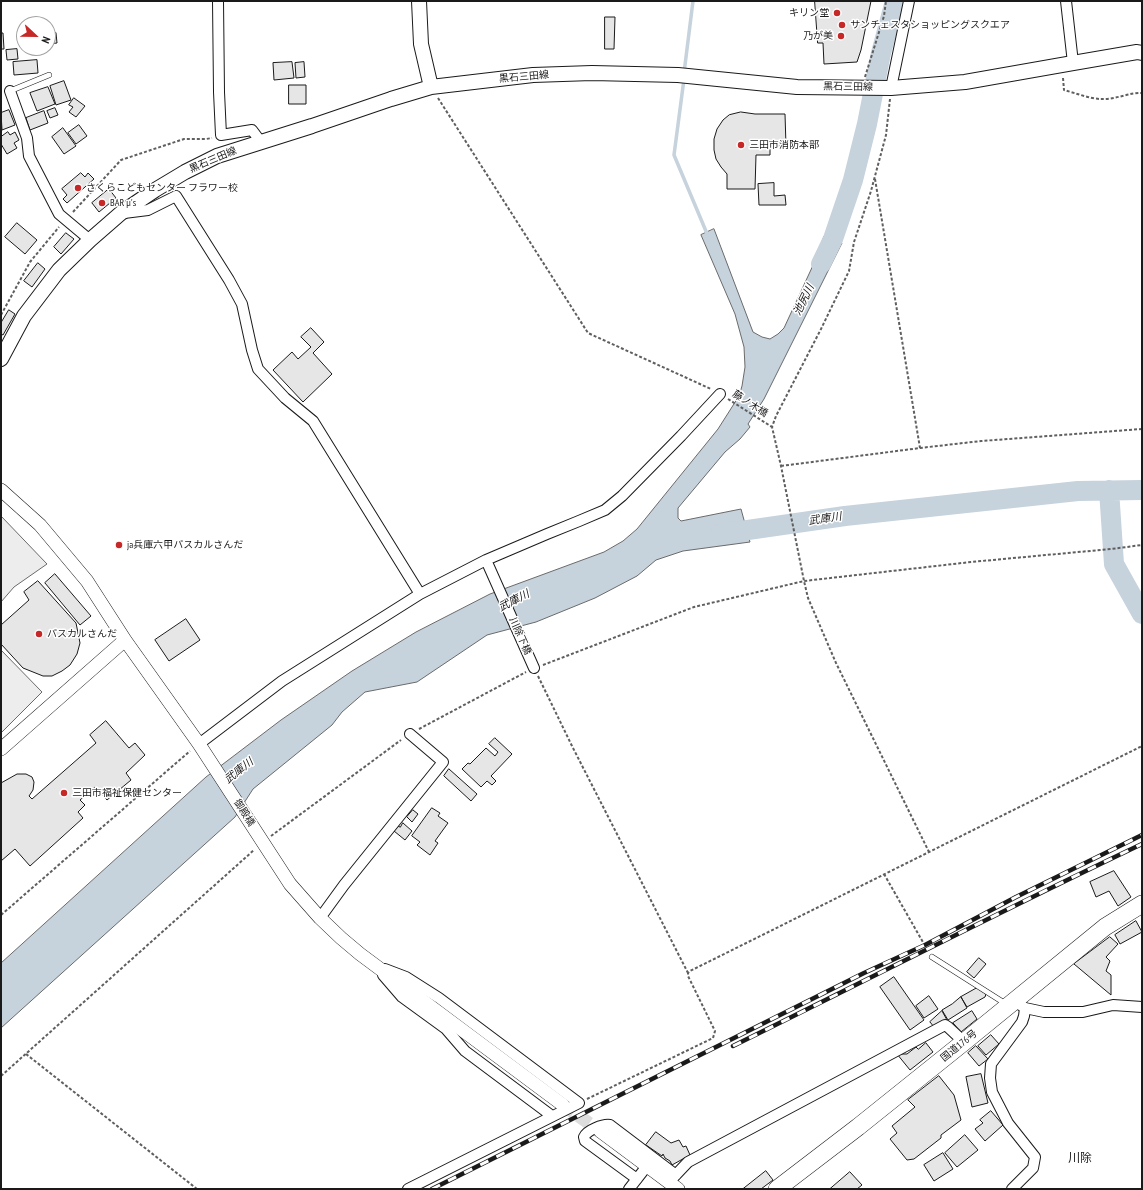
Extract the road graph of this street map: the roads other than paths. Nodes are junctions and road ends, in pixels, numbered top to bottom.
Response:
1 (218, 1) edge
2 (419, 1) edge
3 (909, 1) edge
4 (1066, 1) edge
5 (1142, 53) edge
6 (1067, 64) junction
7 (49, 75) dead end
8 (431, 87) junction
9 (891, 88) junction
10 (10, 91) joint
11 (261, 142) junction
12 (121, 213) junction
13 (90, 240) junction
14 (1, 359) edge
15 (720, 394) road end
16 (1, 490) edge
17 (486, 560) junction
18 (420, 594) junction
19 (125, 640) junction
20 (534, 668) road end
21 (410, 734) road end
22 (199, 744) junction
23 (1, 748) edge
24 (1142, 904) edge
25 (320, 918) junction
26 (932, 957) road end
27 (376, 966) junction
28 (1016, 1005) junction
29 (1142, 1007) edge
30 (964, 1042) junction
31 (563, 1104) tunnel mouth
32 (552, 1116) junction
33 (600, 1131) tunnel mouth
34 (647, 1166) junction
35 (637, 1179) junction
36 (674, 1182) edge
37 (408, 1189) edge
38 (630, 1189) edge
39 (777, 1189) edge
40 (1012, 1189) edge

1 - 11 street
2 - 8 main road
3 - 9 street
4 - 6 street
5 - 6 main road, 黒石三田線
6 - 9 main road, 黒石三田線
7 - 10 lane
8 - 9 main road, 黒石三田線
8 - 11 main road, 黒石三田線
10 - 13 street
11 - 12 main road, 黒石三田線
12 - 13 main road, 黒石三田線
12 - 18 street
13 - 14 main road, 黒石三田線
15 - 17 street
16 - 19 street, 御殿橋
17 - 18 street
17 - 20 street, 川除下橋
18 - 22 street
19 - 22 street, 御殿橋
19 - 23 street
21 - 25 street
22 - 25 street, 御殿橋
24 - 28 highway, 国道176号
25 - 27 street, 御殿橋
26 - 28 lane
27 - 31 street, 御殿橋
27 - 32 street
27 - 32 street
28 - 29 street
28 - 30 highway, 国道176号
28 - 40 street
30 - 36 street
30 - 39 highway, 国道176号
32 - 37 street
33 - 34 street
34 - 35 street
34 - 36 street
35 - 36 street
35 - 38 street

